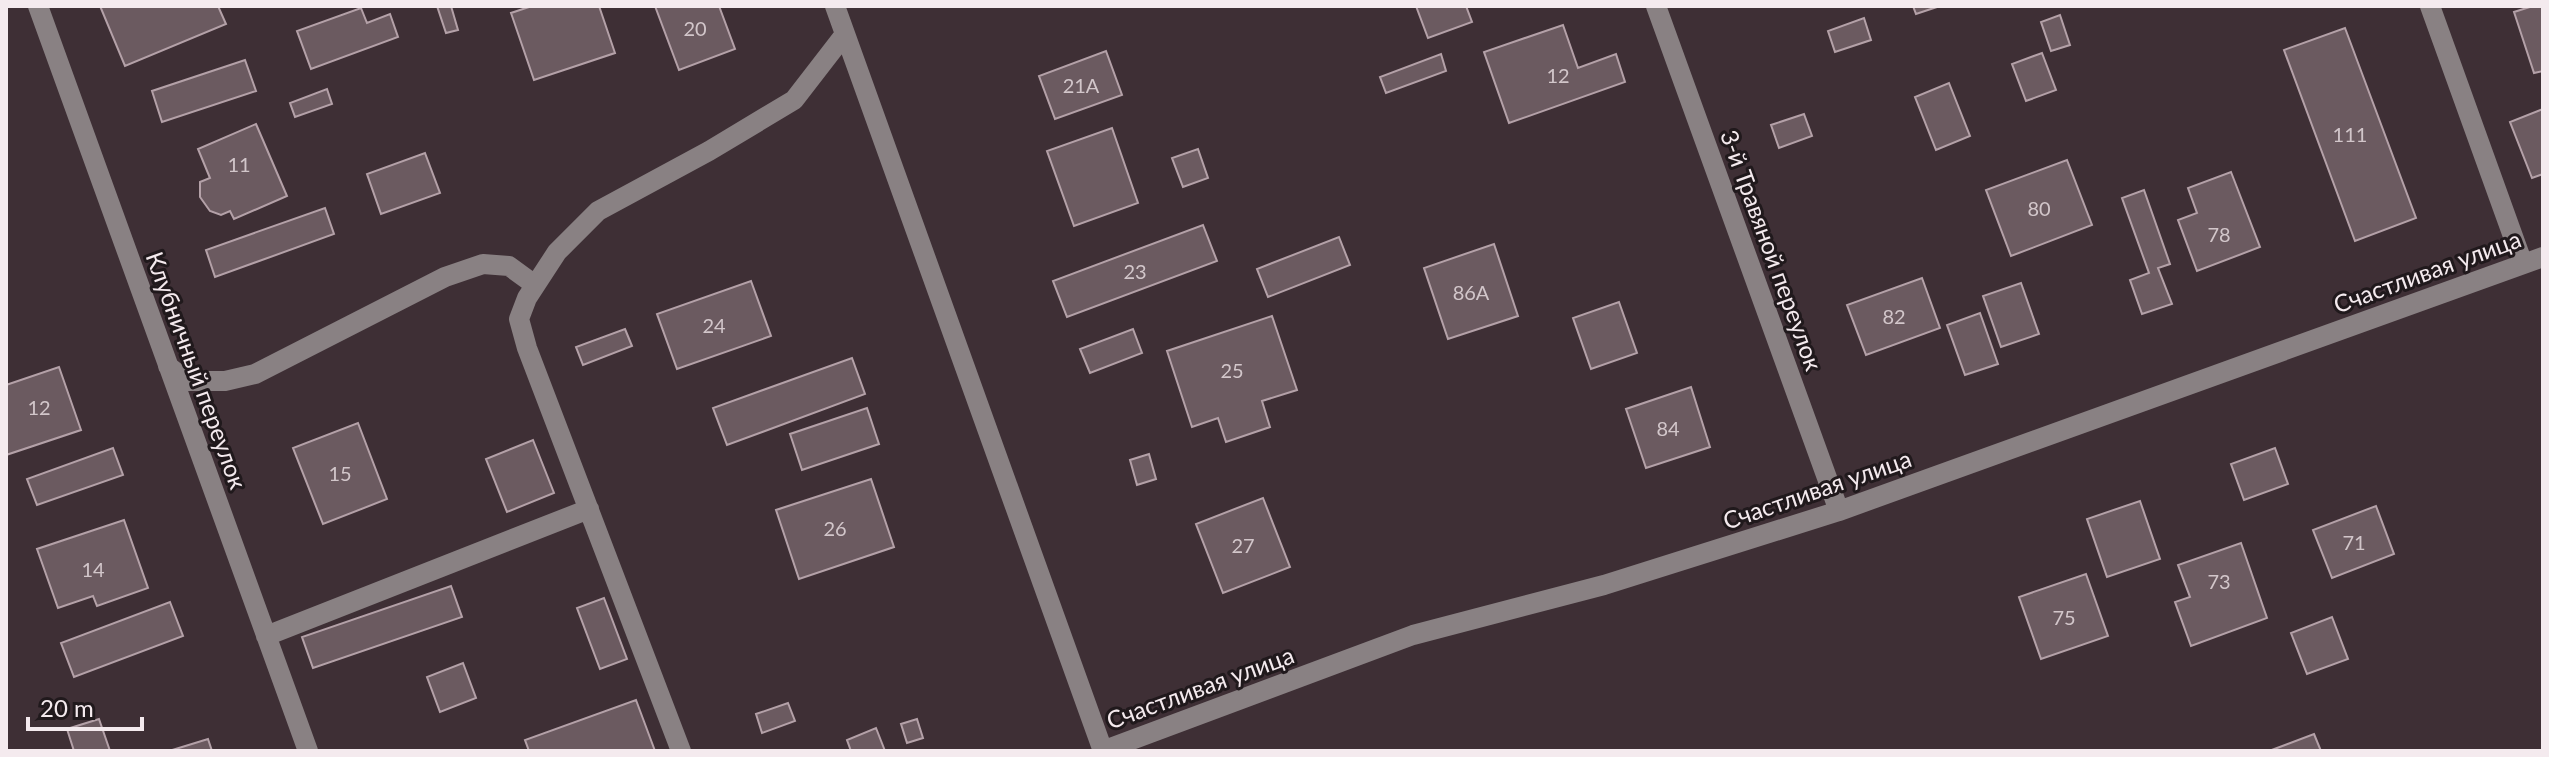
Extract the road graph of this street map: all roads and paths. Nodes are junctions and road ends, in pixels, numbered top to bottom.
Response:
1 (38, 6) edge
2 (835, 6) edge
3 (1656, 6) edge
4 (2430, 6) edge
5 (845, 34) junction
6 (2543, 257) edge
7 (2523, 264) junction
8 (535, 285) junction
9 (168, 366) junction
10 (589, 509) junction
11 (1839, 511) junction
12 (266, 636) junction
13 (308, 751) edge
14 (681, 751) edge
15 (1102, 751) edge

1 - 9 street, Клубничный переулок
2 - 5 street
3 - 11 street, 3-й Травяной переулок
4 - 7 street
5 - 8 street
5 - 15 street
6 - 7 street, Счастливая улица
7 - 11 street, Счастливая улица
8 - 9 street
8 - 10 street
9 - 12 street, Клубничный переулок
10 - 12 street
10 - 14 street
11 - 15 street, Счастливая улица
12 - 13 street, Клубничный переулок

